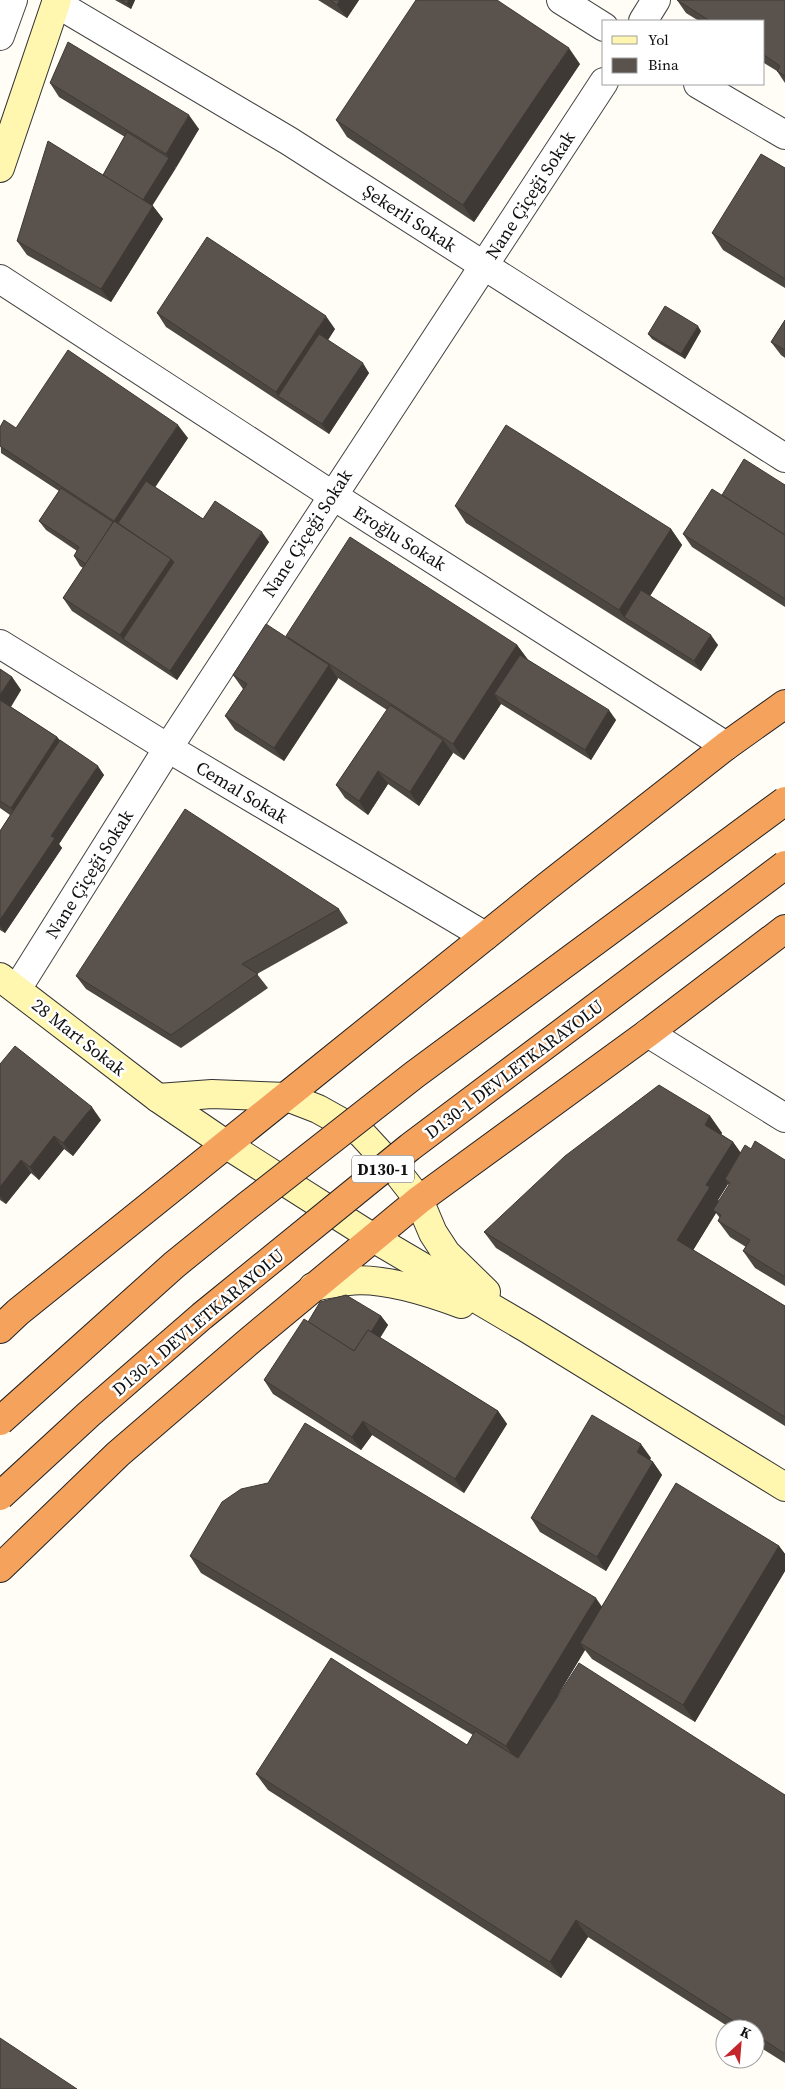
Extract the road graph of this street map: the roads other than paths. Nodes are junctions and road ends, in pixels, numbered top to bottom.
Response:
1 (13, 0) edge
2 (561, 0) edge
3 (656, 0) edge
4 (56, 1) edge
5 (643, 20) edge
6 (602, 26) edge
7 (0, 36) edge
8 (602, 85) edge
9 (700, 85) edge
10 (785, 135) edge
11 (0, 168) edge
12 (484, 266) junction
13 (0, 279) edge
14 (785, 458) edge
15 (332, 495) junction
16 (0, 644) edge
17 (785, 704) edge
18 (726, 746) junction
19 (168, 748) junction
20 (785, 801) edge
21 (785, 865) edge
22 (785, 929) edge
23 (486, 936) junction
24 (9, 983) edge
25 (648, 1033) junction
26 (287, 1097) junction
27 (158, 1098) junction
28 (785, 1118) edge
29 (227, 1145) junction
30 (419, 1200) junction
31 (375, 1238) junction
32 (314, 1288) junction
33 (0, 1329) edge
34 (528, 1329) junction
35 (0, 1421) edge
36 (785, 1487) edge
37 (0, 1496) edge
38 (0, 1568) edge

1 - 7 street
2 - 6 street
3 - 5 street
4 - 11 street
4 - 12 street, Şekerli Sokak
8 - 12 street, Nane Çiçeği Sokak
9 - 10 street
12 - 14 street, Şekerli Sokak
12 - 15 street, Nane Çiçeği Sokak
13 - 15 street, Eroğlu Sokak
15 - 18 street, Eroğlu Sokak
15 - 19 street, Nane Çiçeği Sokak
16 - 19 street, Cemal Sokak
17 - 18 highway
18 - 23 highway
19 - 23 street, Cemal Sokak
19 - 24 street, Nane Çiçeği Sokak
20 - 35 highway, D130-1, bridge
21 - 37 highway, D130-1 DEVLETKARAYOLU / D130-1, bridge
22 - 25 highway
23 - 26 highway
24 - 27 street, 28 Mart Sokak
25 - 28 street
25 - 30 highway
26 - 27 street
26 - 29 highway
26 - 30 street
27 - 29 street, 28 Mart Sokak
29 - 31 street, 28 Mart Sokak
29 - 33 highway
30 - 31 highway
30 - 34 street
31 - 32 highway
31 - 34 street, 28 Mart Sokak
32 - 34 street
32 - 38 highway
34 - 36 street

